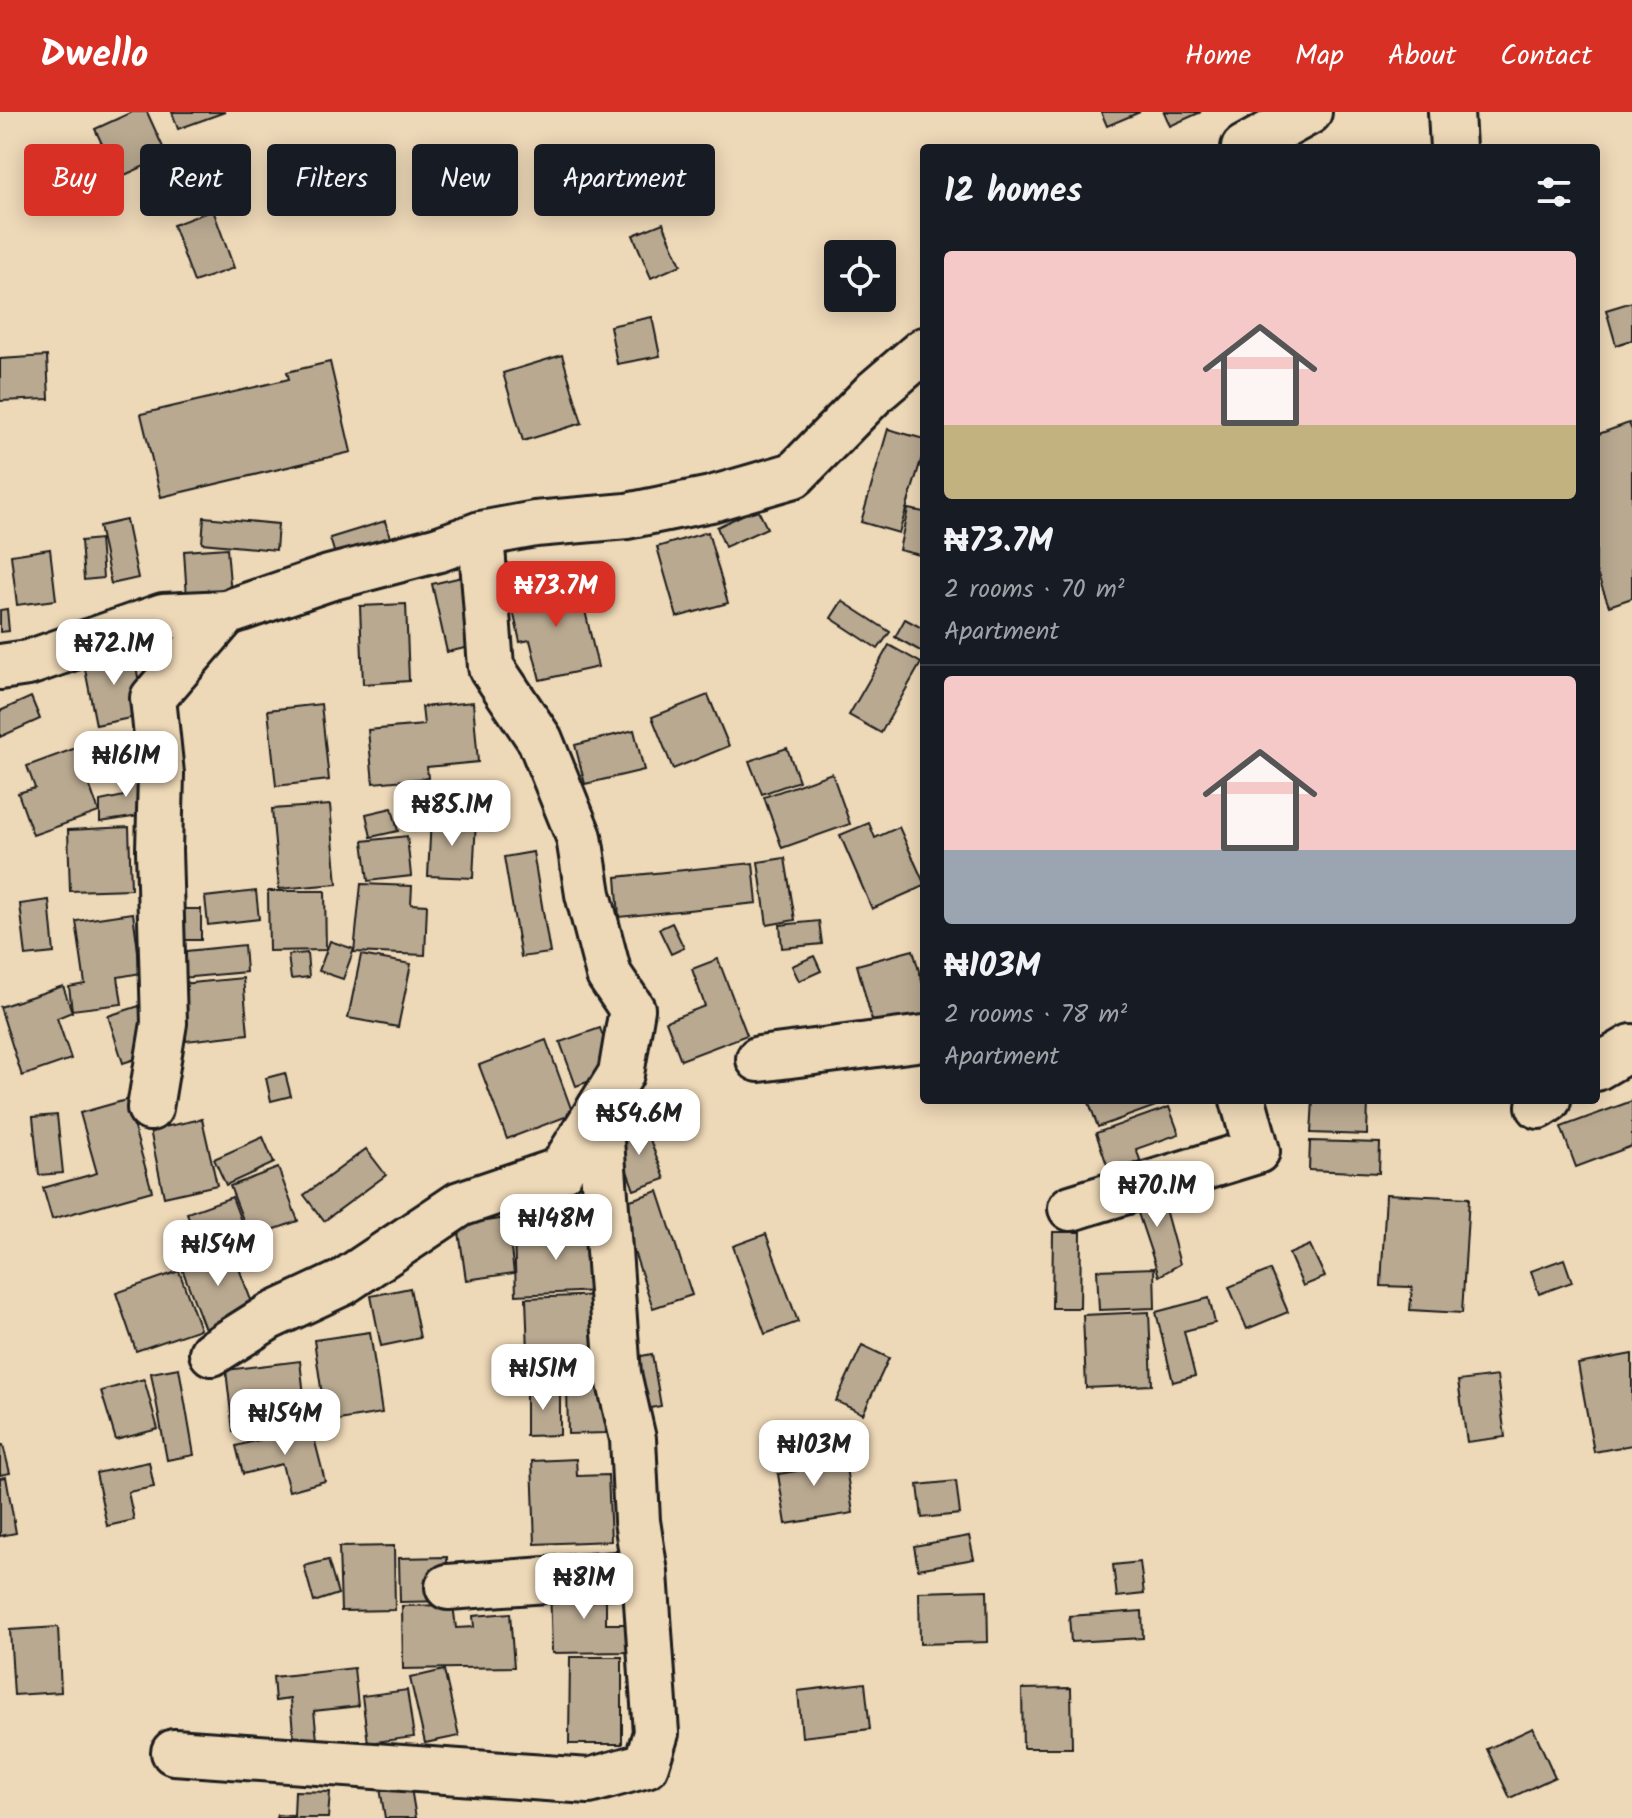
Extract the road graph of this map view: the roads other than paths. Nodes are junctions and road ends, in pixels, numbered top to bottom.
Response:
1 (1309, 112) edge
2 (1451, 112) edge
3 (1251, 144) edge
4 (1453, 144) edge
5 (920, 353) edge
6 (481, 534) junction
7 (226, 613) junction
8 (0, 667) edge
9 (920, 1039) edge
10 (1632, 1047) edge
11 (759, 1059) dead end
12 (1600, 1066) edge
13 (1244, 1104) edge
14 (150, 1108) dead end
15 (599, 1113) junction
16 (1071, 1208) dead end
17 (212, 1353) dead end
18 (645, 1573) junction
19 (448, 1587) dead end
20 (174, 1752) dead end

1 - 3 street
2 - 4 street
5 - 6 street
6 - 7 street
6 - 15 street
7 - 8 street
7 - 14 street
9 - 11 street
10 - 12 street
13 - 16 street
15 - 17 street
15 - 18 street
18 - 19 street
18 - 20 street

